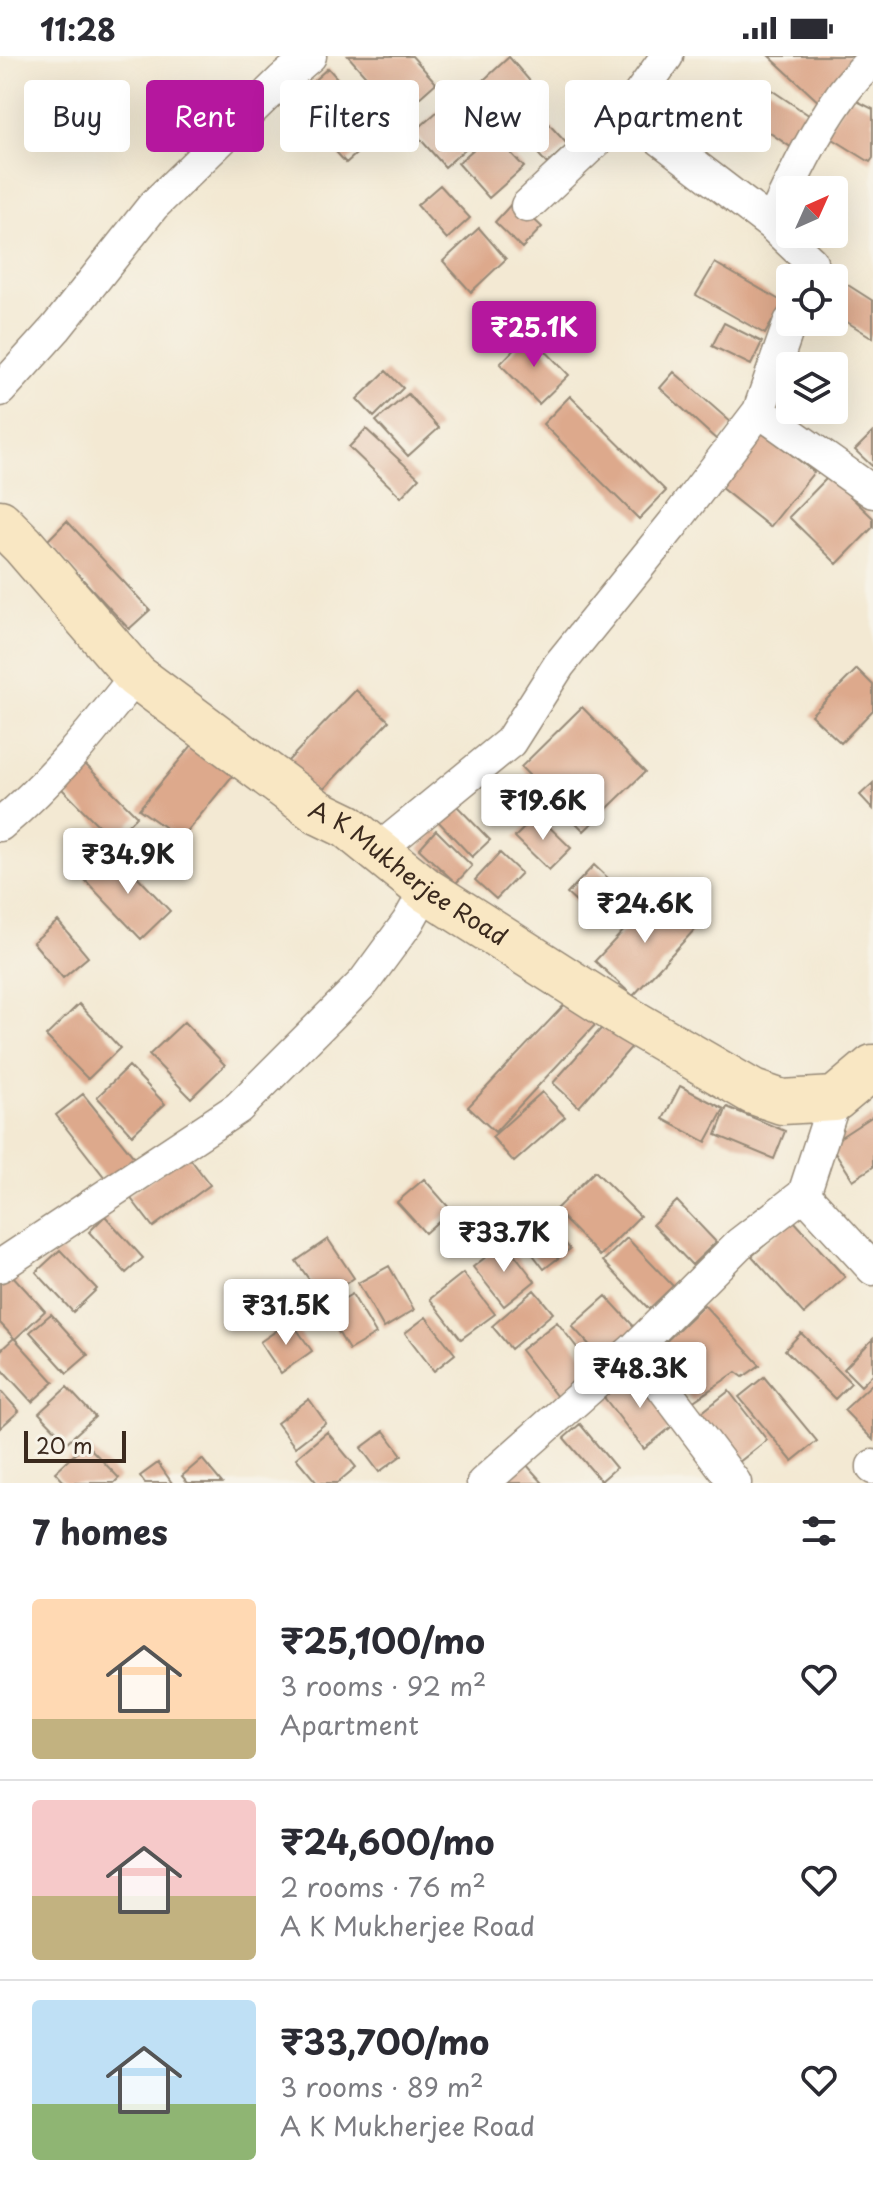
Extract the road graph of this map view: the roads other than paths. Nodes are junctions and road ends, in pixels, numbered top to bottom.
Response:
1 (309, 56) edge
2 (667, 56) edge
3 (873, 59) edge
4 (650, 80) edge
5 (584, 152) edge
6 (677, 152) edge
7 (527, 206) dead end
8 (771, 224) junction
9 (810, 264) edge
10 (785, 336) edge
11 (0, 390) edge
12 (759, 411) junction
13 (873, 492) edge
14 (0, 522) edge
15 (136, 676) junction
16 (0, 825) edge
17 (378, 850) junction
18 (426, 890) junction
19 (873, 1067) edge
20 (835, 1099) junction
21 (804, 1194) junction
22 (0, 1266) edge
23 (873, 1269) edge
24 (634, 1349) junction
25 (483, 1483) edge
26 (735, 1483) edge

1 - 11 street
2 - 4 street
3 - 8 street
5 - 7 street
6 - 8 street
8 - 9 street
10 - 12 street
12 - 13 street
12 - 17 street
14 - 15 street, A K Mukherjee Road
15 - 16 street
15 - 17 street, A K Mukherjee Road
17 - 18 street, A K Mukherjee Road
18 - 20 street, A K Mukherjee Road
18 - 22 street
19 - 20 street
20 - 21 street
21 - 23 street
21 - 24 street
24 - 25 street
24 - 26 street

